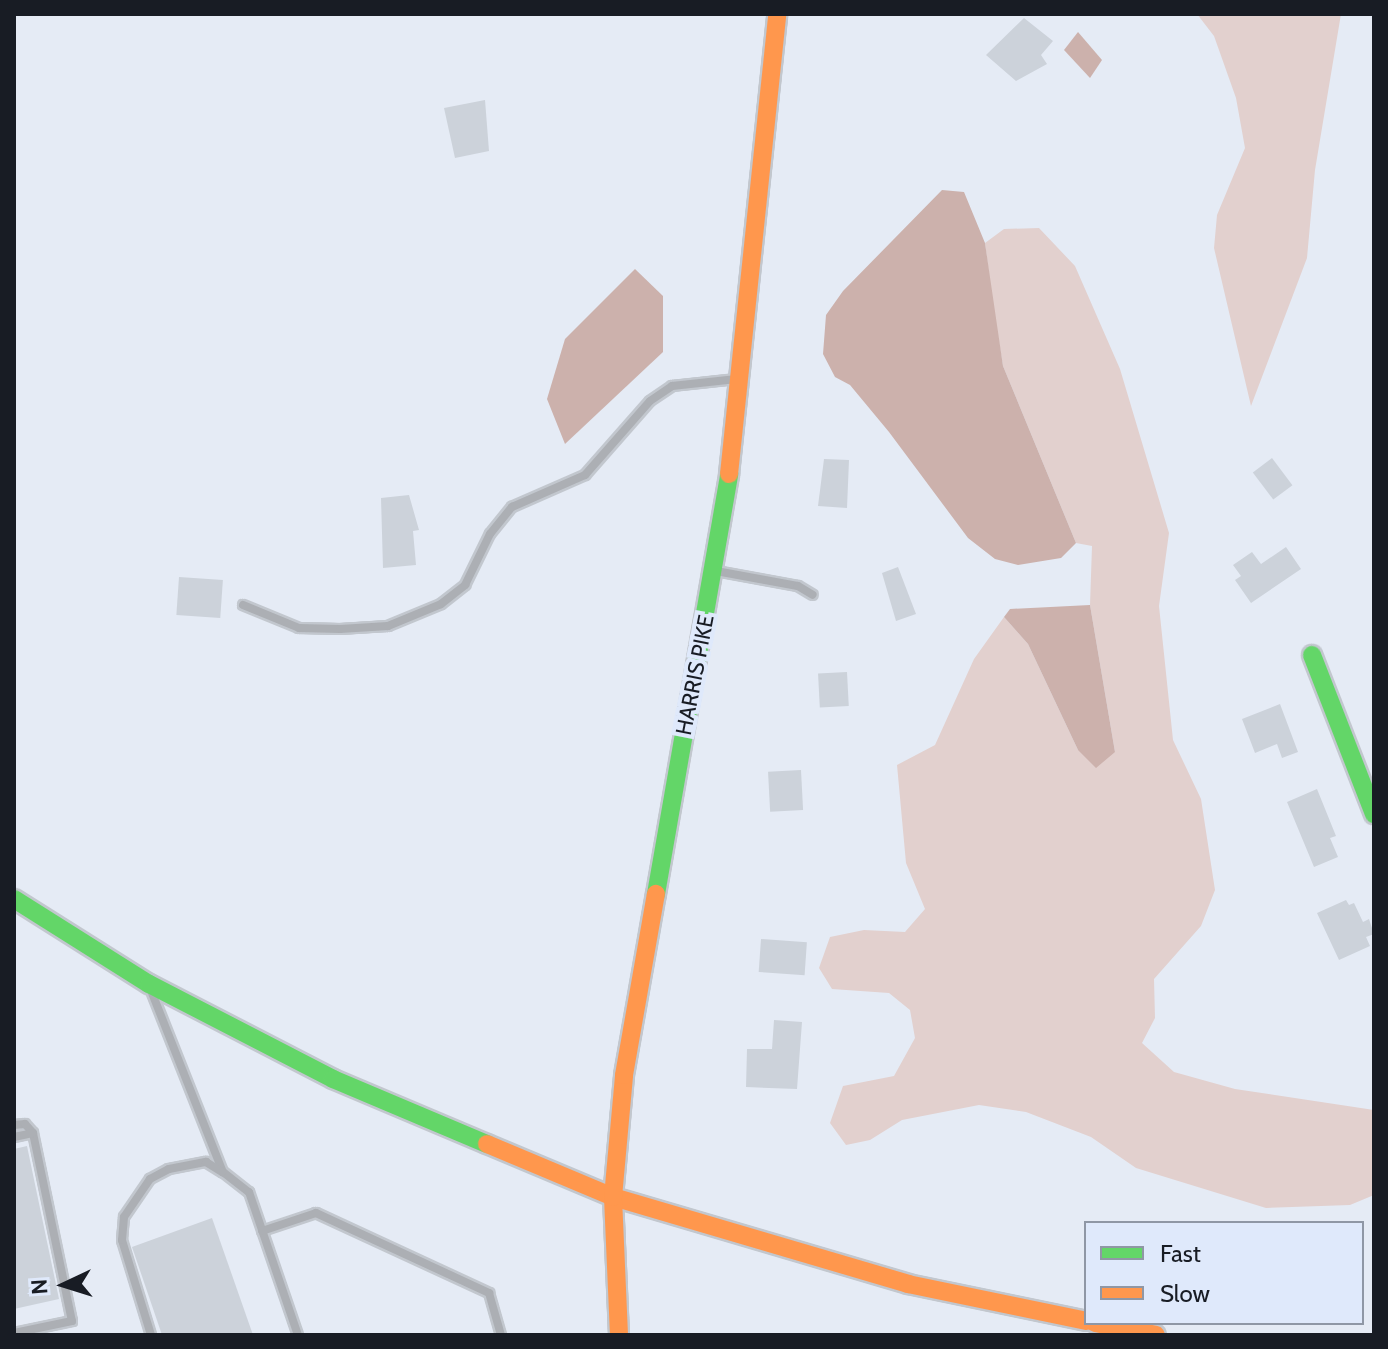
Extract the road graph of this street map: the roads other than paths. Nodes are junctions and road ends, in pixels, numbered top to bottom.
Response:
1 (777, 14) edge
2 (742, 379) junction
3 (715, 571) junction
4 (813, 595) dead end
5 (243, 605) dead end
6 (1312, 655) dead end
7 (1374, 814) edge
8 (14, 899) edge
9 (149, 984) junction
10 (14, 1125) edge
11 (33, 1133) junction
12 (14, 1137) edge
13 (223, 1172) junction
14 (613, 1197) junction
15 (262, 1231) junction
16 (1084, 1321) edge
17 (1105, 1325) edge
18 (14, 1333) edge
19 (151, 1335) edge
20 (298, 1335) edge
21 (501, 1335) edge
22 (619, 1335) edge
23 (1156, 1335) edge

1 - 2 main road, HARRIS PIKE
2 - 3 main road, HARRIS PIKE
2 - 5 lane
3 - 4 lane
3 - 14 main road, HARRIS PIKE
6 - 7 main road
8 - 9 main road
9 - 13 lane
9 - 14 main road
10 - 11 lane
11 - 12 lane
11 - 18 lane
13 - 15 lane
13 - 19 lane
14 - 16 main road
14 - 22 main road, HARRIS PIKE
15 - 20 lane
15 - 21 lane
17 - 23 main road

